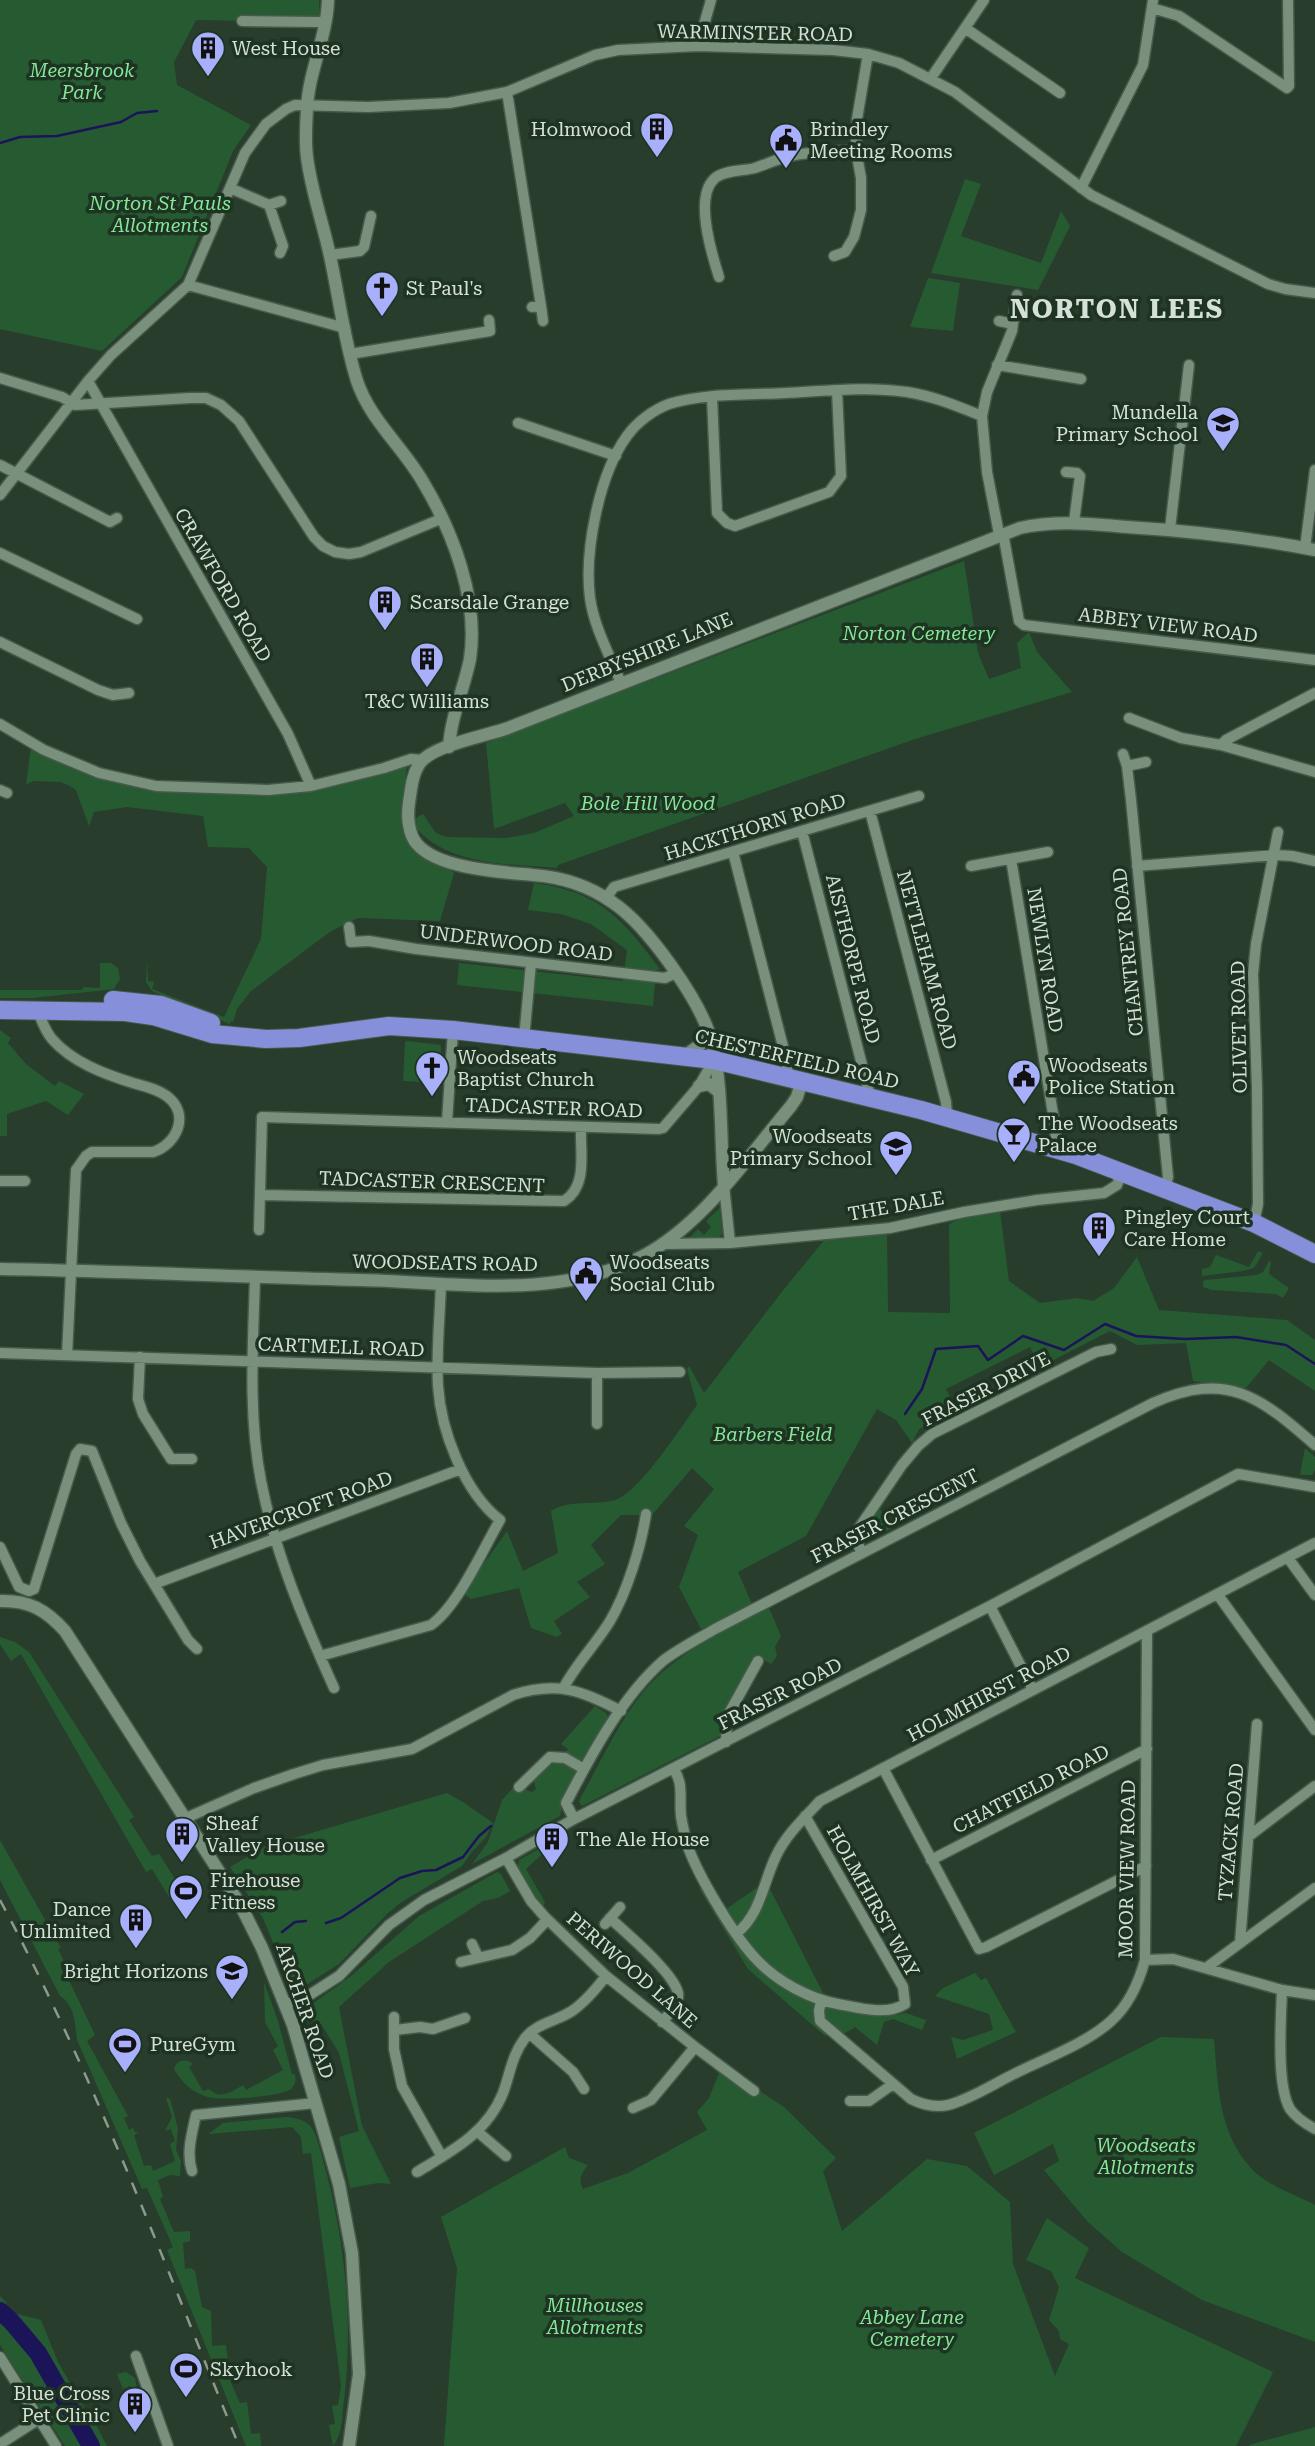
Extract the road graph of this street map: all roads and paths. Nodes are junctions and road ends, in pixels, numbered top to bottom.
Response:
1 (711, 0) edge
2 (984, 0) edge
3 (1288, 0) edge
4 (331, 1) edge
5 (1153, 4) edge
6 (242, 21) dead end
7 (325, 25) junction
8 (965, 28) junction
9 (698, 46) junction
10 (869, 54) junction
11 (931, 78) junction
12 (507, 92) junction
13 (1060, 93) dead end
14 (307, 105) junction
15 (856, 150) junction
16 (230, 188) junction
17 (1082, 188) junction
18 (281, 201) dead end
19 (269, 205) junction
20 (371, 216) dead end
21 (280, 254) dead end
22 (330, 255) junction
23 (834, 256) dead end
24 (719, 278) dead end
25 (188, 285) junction
26 (1315, 293) edge
27 (1017, 295) dead end
28 (489, 320) dead end
29 (543, 321) dead end
30 (999, 321) dead end
31 (1013, 324) junction
32 (345, 328) junction
33 (350, 354) junction
34 (998, 365) junction
35 (1189, 365) dead end
36 (0, 378) edge
37 (1081, 379) dead end
38 (88, 381) junction
39 (837, 391) junction
40 (712, 397) junction
41 (70, 402) junction
42 (102, 404) junction
43 (982, 416) junction
44 (518, 423) dead end
45 (616, 456) junction
46 (0, 465) edge
47 (1315, 470) edge
48 (1066, 472) dead end
49 (15, 473) junction
50 (0, 495) edge
51 (117, 518) dead end
52 (443, 518) junction
53 (1074, 522) junction
54 (1170, 529) junction
55 (1001, 534) junction
56 (1310, 549) edge
57 (0, 553) edge
58 (137, 619) dead end
59 (0, 642) edge
60 (1315, 660) edge
61 (621, 683) junction
62 (129, 693) dead end
63 (1315, 693) edge
64 (1129, 719) dead end
65 (0, 724) edge
66 (1221, 745) junction
67 (449, 747) junction
68 (1123, 754) dead end
69 (422, 760) junction
70 (1146, 762) dead end
71 (1127, 766) junction
72 (1315, 772) edge
73 (311, 786) junction
74 (919, 796) dead end
75 (870, 811) junction
76 (802, 831) junction
77 (1278, 832) dead end
78 (733, 852) junction
79 (1048, 852) dead end
80 (1275, 855) junction
81 (1011, 859) junction
82 (1315, 862) edge
83 (971, 866) dead end
84 (1137, 866) junction
85 (606, 898) junction
86 (349, 927) dead end
87 (531, 963) junction
88 (676, 973) junction
89 (37, 1009) junction
90 (0, 1010) edge
91 (707, 1028) junction
92 (453, 1030) junction
93 (524, 1038) junction
94 (686, 1055) junction
95 (715, 1060) junction
96 (795, 1078) junction
97 (699, 1086) junction
98 (719, 1091) junction
99 (870, 1096) junction
100 (947, 1117) junction
101 (447, 1122) junction
102 (582, 1128) junction
103 (1054, 1149) junction
104 (1122, 1171) junction
105 (0, 1181) edge
106 (25, 1181) dead end
107 (723, 1185) junction
108 (1165, 1188) junction
109 (261, 1195) junction
110 (1254, 1223) junction
111 (259, 1230) dead end
112 (730, 1243) junction
113 (664, 1244) junction
114 (1315, 1254) edge
115 (0, 1269) edge
116 (71, 1270) junction
117 (255, 1278) junction
118 (441, 1283) junction
119 (1111, 1349) dead end
120 (0, 1353) edge
121 (67, 1355) junction
122 (139, 1357) junction
123 (252, 1360) junction
124 (438, 1368) junction
125 (680, 1372) dead end
126 (597, 1373) junction
127 (143, 1414) junction
128 (132, 1422) dead end
129 (597, 1424) dead end
130 (1315, 1444) edge
131 (192, 1459) dead end
132 (461, 1469) junction
133 (1315, 1487) edge
134 (646, 1514) dead end
135 (275, 1538) junction
136 (1315, 1543) edge
137 (0, 1547) edge
138 (861, 1554) junction
139 (1288, 1559) junction
140 (153, 1584) junction
141 (1218, 1595) junction
142 (1315, 1595) edge
143 (0, 1601) edge
144 (990, 1606) junction
145 (1147, 1632) junction
146 (197, 1648) dead end
147 (320, 1656) junction
148 (758, 1661) dead end
149 (334, 1688) dead end
150 (564, 1688) junction
151 (1033, 1689) junction
152 (621, 1711) junction
153 (1257, 1724) dead end
154 (1315, 1730) edge
155 (726, 1742) junction
156 (1147, 1749) junction
157 (883, 1768) junction
158 (584, 1769) junction
159 (674, 1770) junction
160 (1315, 1786) edge
161 (519, 1787) dead end
162 (805, 1816) junction
163 (186, 1818) junction
164 (574, 1819) junction
165 (1250, 1836) junction
166 (506, 1858) junction
167 (931, 1860) junction
168 (1146, 1866) junction
169 (1315, 1888) edge
170 (620, 1907) dead end
171 (548, 1920) junction
172 (737, 1933) junction
173 (1240, 1943) junction
174 (472, 1944) dead end
175 (478, 1957) junction
176 (1145, 1960) junction
177 (461, 1962) dead end
178 (1206, 1968) junction
179 (606, 1976) junction
180 (1282, 1990) junction
181 (1314, 1993) edge
182 (821, 2001) junction
183 (285, 2005) junction
184 (394, 2017) dead end
185 (465, 2018) dead end
186 (662, 2022) junction
187 (396, 2030) junction
188 (530, 2034) junction
189 (695, 2047) junction
190 (894, 2084) junction
191 (584, 2090) dead end
192 (754, 2091) dead end
193 (850, 2101) dead end
194 (316, 2103) junction
195 (633, 2108) dead end
196 (1315, 2129) edge
197 (478, 2132) junction
198 (506, 2156) dead end
199 (442, 2157) junction
200 (192, 2171) dead end
201 (417, 2172) dead end
202 (136, 2356) dead end
203 (0, 2357) edge
204 (39, 2419) junction
205 (0, 2444) edge
206 (56, 2446) edge
207 (168, 2446) edge
208 (349, 2446) edge

1 - 9 street
2 - 8 street
3 - 5 street
4 - 7 street
5 - 17 street
6 - 7 street
7 - 14 street
8 - 11 street
8 - 13 street
9 - 10 street, WARMINSTER ROAD
9 - 12 street, WARMINSTER ROAD
10 - 11 street, WARMINSTER ROAD
10 - 15 street
11 - 17 street, WARMINSTER ROAD
12 - 14 street, WARMINSTER ROAD
12 - 29 street
14 - 16 street
14 - 22 street
15 - 23 street
15 - 24 street
16 - 19 street
16 - 25 street
17 - 26 street, WARMINSTER ROAD
18 - 19 street
19 - 21 street
20 - 22 street
22 - 32 street
25 - 32 street
25 - 38 street
27 - 31 street
28 - 33 street
30 - 31 street
31 - 34 street
32 - 33 street
33 - 52 street
34 - 37 street
34 - 43 street
35 - 54 street
36 - 41 street
38 - 41 street
38 - 42 street, CRAWFORD ROAD
39 - 40 street
39 - 40 street
39 - 43 street
40 - 45 street
41 - 42 street
41 - 49 street
42 - 52 street
42 - 73 street, CRAWFORD ROAD
43 - 55 street
44 - 45 street
45 - 61 street
46 - 49 street
47 - 56 street
48 - 53 street
49 - 50 street
49 - 51 street
52 - 67 street
53 - 54 street, DERBYSHIRE LANE
53 - 55 street, DERBYSHIRE LANE
54 - 56 street, DERBYSHIRE LANE
55 - 60 street, ABBEY VIEW ROAD
55 - 61 street, DERBYSHIRE LANE
57 - 58 street
59 - 62 street
61 - 67 street, DERBYSHIRE LANE
63 - 66 street
64 - 66 street
65 - 73 street, DERBYSHIRE LANE
66 - 72 street
67 - 69 street, DERBYSHIRE LANE
68 - 71 street, CHANTREY ROAD
69 - 73 street, DERBYSHIRE LANE
69 - 85 street
70 - 71 street
71 - 84 street, CHANTREY ROAD
74 - 75 street, HACKTHORN ROAD
75 - 76 street, HACKTHORN ROAD
75 - 100 street, NETTLEHAM ROAD
76 - 78 street, HACKTHORN ROAD
76 - 99 street, AISTHORPE ROAD
77 - 80 street, OLIVET ROAD
78 - 85 street, HACKTHORN ROAD
78 - 96 street
79 - 81 street
80 - 82 street
80 - 84 street
80 - 110 street, OLIVET ROAD
81 - 83 street
81 - 103 street, NEWLYN ROAD
84 - 108 street, CHANTREY ROAD
85 - 88 street
86 - 87 street, UNDERWOOD ROAD
87 - 88 street, UNDERWOOD ROAD
87 - 93 street
88 - 91 street
89 - 90 highway, CHESTERFIELD ROAD
89 - 92 highway, CHESTERFIELD ROAD
89 - 116 street
91 - 94 street
91 - 95 street
92 - 93 highway, CHESTERFIELD ROAD
92 - 101 street
93 - 94 highway, CHESTERFIELD ROAD
94 - 95 highway, CHESTERFIELD ROAD
95 - 96 highway, CHESTERFIELD ROAD
95 - 97 street, TADCASTER ROAD
95 - 98 street
96 - 99 highway, CHESTERFIELD ROAD
96 - 107 street, WOODSEATS ROAD
97 - 98 street
97 - 102 street, TADCASTER ROAD
98 - 107 street
99 - 100 highway, CHESTERFIELD ROAD
100 - 103 highway, CHESTERFIELD ROAD
101 - 102 street, TADCASTER ROAD
101 - 109 street, TADCASTER ROAD
102 - 109 street, TADCASTER CRESCENT
103 - 104 highway, CHESTERFIELD ROAD
104 - 108 highway, CHESTERFIELD ROAD
104 - 112 street, THE DALE
105 - 106 street
107 - 112 street
107 - 113 street, WOODSEATS ROAD
108 - 110 highway, CHESTERFIELD ROAD
109 - 111 street, TADCASTER ROAD
110 - 114 highway, CHESTERFIELD ROAD
112 - 113 street, THE DALE
113 - 118 street, WOODSEATS ROAD
115 - 116 street, WOODSEATS ROAD
116 - 117 street, WOODSEATS ROAD
116 - 121 street
117 - 118 street, WOODSEATS ROAD
117 - 123 street
118 - 124 street
119 - 138 street, FRASER DRIVE
120 - 121 street, CARTMELL ROAD
121 - 122 street, CARTMELL ROAD
122 - 123 street, CARTMELL ROAD
122 - 127 street
123 - 124 street, CARTMELL ROAD
123 - 135 street
124 - 126 street, CARTMELL ROAD
124 - 132 street
125 - 126 street, CARTMELL ROAD
126 - 129 street
127 - 128 street
127 - 131 street
130 - 138 street, FRASER CRESCENT
132 - 135 street, HAVERCROFT ROAD
132 - 147 street
133 - 144 street, FRASER ROAD
134 - 150 street
135 - 140 street, HAVERCROFT ROAD
135 - 147 street
136 - 139 street, HOLMHIRST ROAD
137 - 140 street
138 - 152 street, FRASER CRESCENT
139 - 141 street, HOLMHIRST ROAD
139 - 142 street
140 - 146 street
141 - 145 street, HOLMHIRST ROAD
141 - 154 street
143 - 163 street, ARCHER ROAD
144 - 151 street
144 - 155 street, FRASER ROAD
145 - 151 street, HOLMHIRST ROAD
145 - 156 street, MOOR VIEW ROAD
147 - 149 street
148 - 155 street
150 - 152 street
150 - 163 street
151 - 157 street, HOLMHIRST ROAD
152 - 158 street, FRASER CRESCENT
153 - 165 street, TYZACK ROAD
155 - 159 street, FRASER ROAD
156 - 167 street, CHATFIELD ROAD
156 - 168 street, MOOR VIEW ROAD
157 - 162 street, HOLMHIRST ROAD
157 - 167 street
158 - 161 street
158 - 164 street, FRASER CRESCENT
159 - 164 street, FRASER ROAD
159 - 172 street
160 - 165 street
162 - 172 street, HOLMHIRST ROAD
162 - 182 street, HOLMHIRST WAY
163 - 183 street, ARCHER ROAD
164 - 166 street, FRASER ROAD
165 - 173 street, TYZACK ROAD
166 - 171 street, PERIWOOD LANE
166 - 183 street, FRASER ROAD
167 - 168 street
168 - 176 street, MOOR VIEW ROAD
169 - 173 street
170 - 186 street
171 - 175 street
171 - 179 street, PERIWOOD LANE
172 - 182 street
173 - 178 street
174 - 175 street
175 - 177 street
176 - 178 street
176 - 190 street, MOOR VIEW ROAD
178 - 180 street
179 - 186 street, PERIWOOD LANE
179 - 188 street
180 - 181 street
180 - 196 street
182 - 190 street, MOOR VIEW ROAD
183 - 194 street, ARCHER ROAD
184 - 187 street
185 - 187 street
186 - 189 street, PERIWOOD LANE
187 - 199 street
188 - 191 street
188 - 197 street
189 - 192 street, PERIWOOD LANE
189 - 195 street
190 - 193 street
194 - 200 street
194 - 208 street, ARCHER ROAD
197 - 198 street
197 - 199 street
199 - 201 street
202 - 207 street
203 - 204 street
204 - 205 street
204 - 206 street

